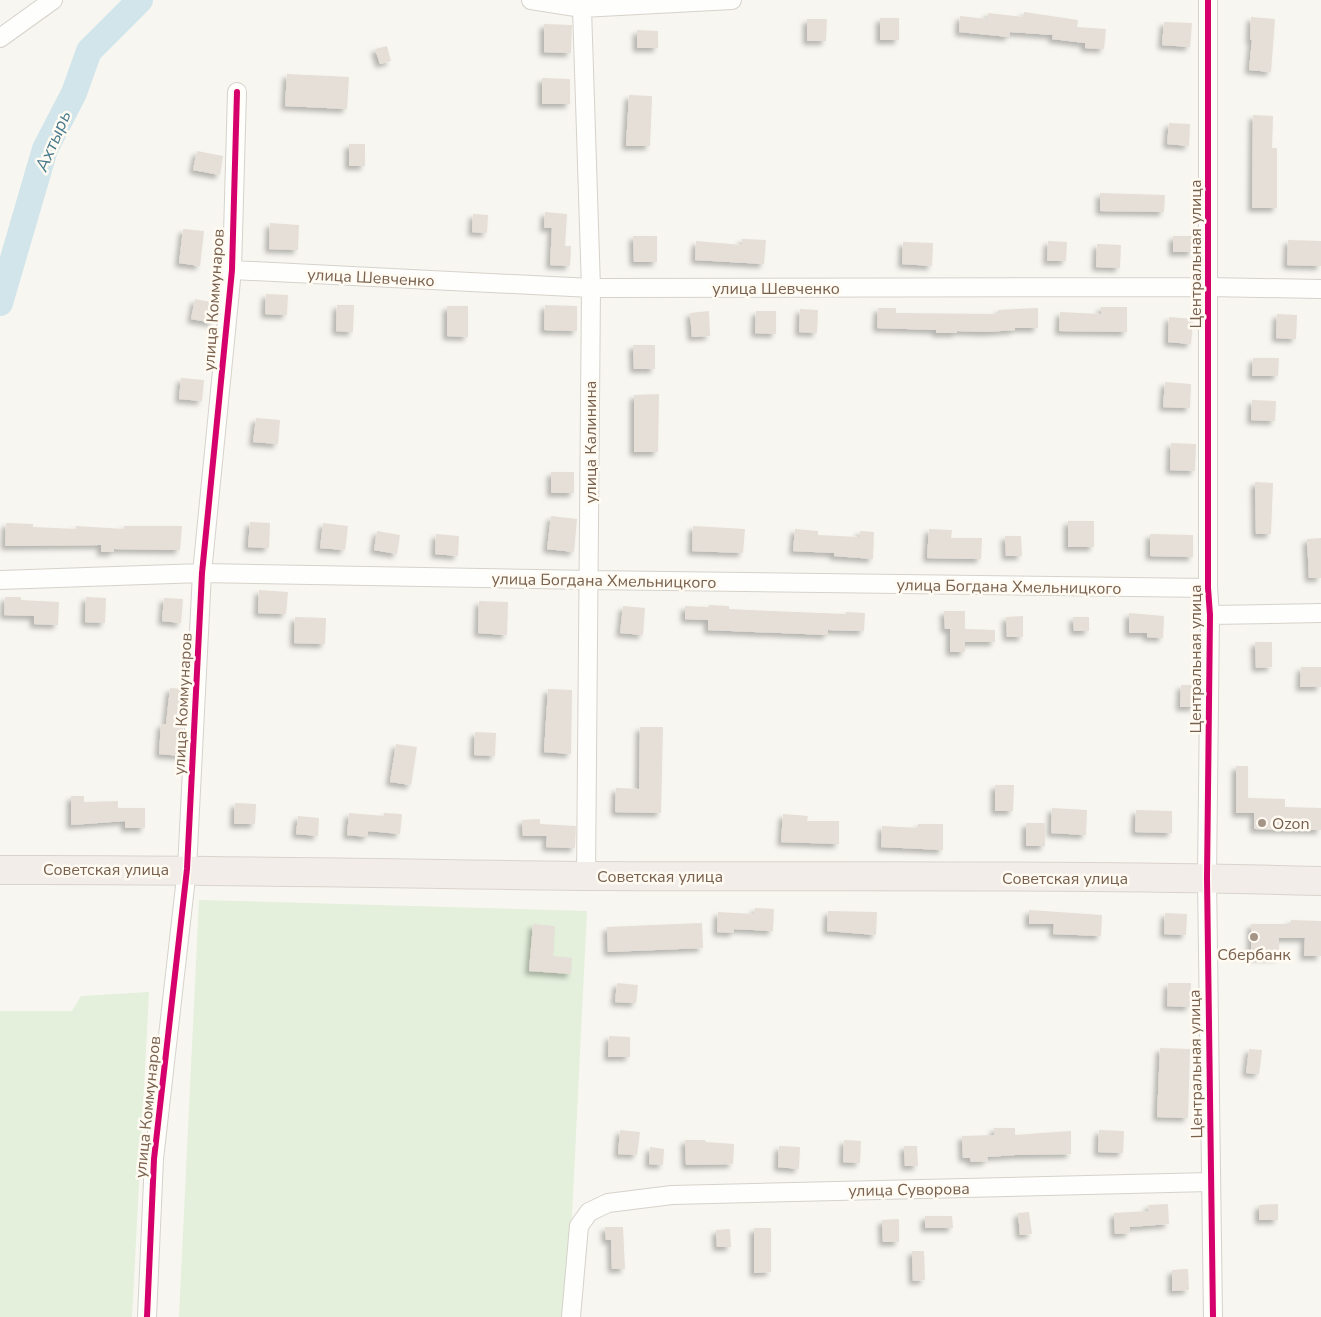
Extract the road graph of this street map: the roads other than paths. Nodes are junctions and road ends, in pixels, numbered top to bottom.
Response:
1 (53, 0) edge
2 (531, 0) edge
3 (732, 0) edge
4 (1208, 0) edge
5 (582, 8) junction
6 (0, 38) edge
7 (238, 92) dead end
8 (232, 270) junction
9 (1208, 287) junction
10 (590, 288) junction
11 (1321, 289) edge
12 (202, 573) junction
13 (0, 580) edge
14 (589, 580) junction
15 (1208, 588) junction
16 (1321, 613) edge
17 (1210, 615) junction
18 (187, 869) junction
19 (0, 870) edge
20 (586, 876) junction
21 (1207, 878) junction
22 (1321, 881) edge
23 (1210, 1182) junction
24 (147, 1317) edge
25 (571, 1317) edge
26 (1213, 1317) edge

1 - 6 street
2 - 5 street
3 - 5 street
4 - 9 street, Центральная улица
5 - 10 street, улица Калинина
7 - 8 street, улица Коммунаров
8 - 10 street, улица Шевченко
8 - 12 street, улица Коммунаров
9 - 10 street, улица Шевченко
9 - 11 street, улица Шевченко
9 - 15 street, Центральная улица
10 - 14 street, улица Калинина
12 - 13 street, улица Богдана Хмельницкого
12 - 14 street, улица Богдана Хмельницкого
12 - 18 street, улица Коммунаров
14 - 15 street, улица Богдана Хмельницкого
14 - 20 street, улица Калинина
15 - 17 street, Центральная улица
16 - 17 street
17 - 21 street, Центральная улица
18 - 19 highway, Советская улица
18 - 20 highway, Советская улица
18 - 24 street, улица Коммунаров
20 - 21 highway, Советская улица
21 - 22 highway, Советская улица
21 - 23 street, Центральная улица
23 - 25 street, улица Суворова
23 - 26 street, Центральная улица

